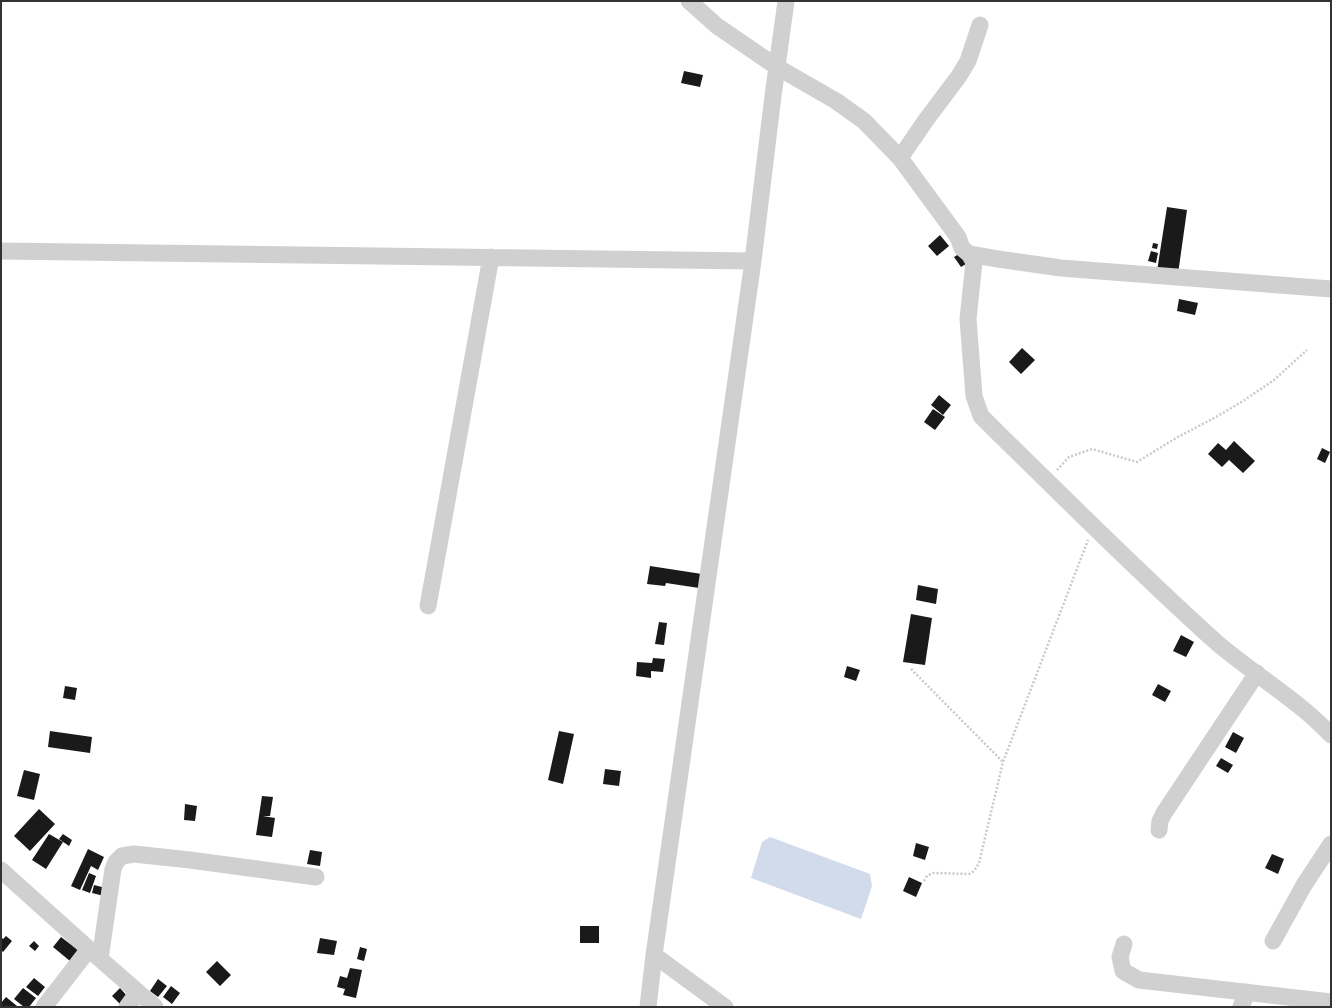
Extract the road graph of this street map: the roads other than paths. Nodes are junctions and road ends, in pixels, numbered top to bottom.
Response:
1 (689, 1) edge
2 (786, 1) edge
3 (980, 25) dead end
4 (775, 80) junction
5 (900, 158) junction
6 (1, 251) edge
7 (969, 254) junction
8 (491, 257) junction
9 (753, 261) junction
10 (1331, 289) edge
11 (428, 606) dead end
12 (1256, 673) junction
13 (1331, 735) edge
14 (1159, 830) dead end
15 (1331, 844) edge
16 (1, 870) edge
17 (316, 877) dead end
18 (1273, 941) dead end
19 (1124, 944) dead end
20 (94, 954) junction
21 (654, 955) junction
22 (138, 992) junction
23 (1244, 1000) edge
24 (1331, 1002) edge
25 (44, 1007) edge
26 (127, 1007) edge
27 (155, 1007) edge
28 (648, 1007) edge
29 (725, 1007) edge

1 - 4 street
2 - 4 street
3 - 5 street
4 - 5 street
4 - 9 street
5 - 7 street
6 - 8 street
7 - 10 street
7 - 12 street
8 - 9 street
8 - 11 street
9 - 21 street
12 - 13 street
12 - 14 street
15 - 18 street
16 - 20 street
17 - 20 street
19 - 23 street
20 - 22 street
20 - 25 street
21 - 28 street
21 - 29 street
22 - 26 street
22 - 27 street
23 - 24 street

